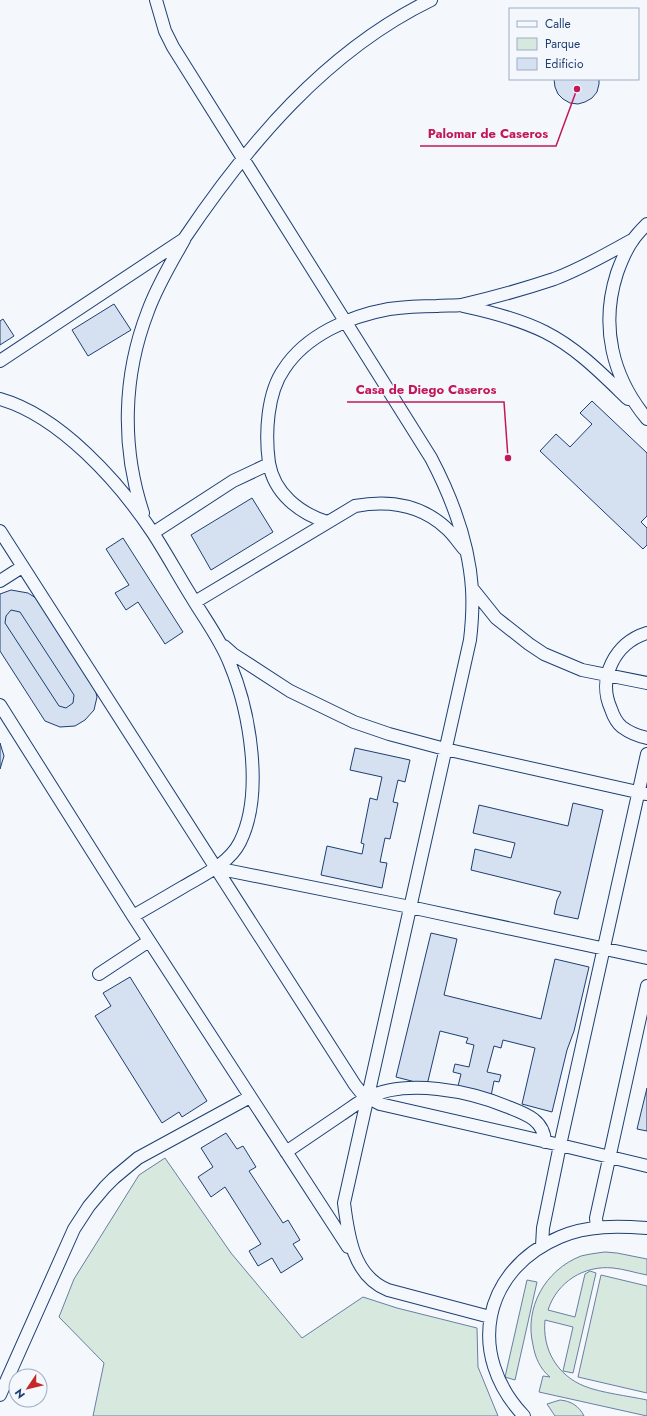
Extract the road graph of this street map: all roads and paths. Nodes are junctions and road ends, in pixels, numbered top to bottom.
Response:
1 (156, 0) edge
2 (431, 0) edge
3 (243, 158) junction
4 (647, 224) edge
5 (184, 239) junction
6 (632, 240) junction
7 (459, 305) junction
8 (345, 322) junction
9 (0, 361) edge
10 (0, 399) edge
11 (644, 415) edge
12 (270, 464) junction
13 (327, 522) junction
14 (150, 528) junction
15 (0, 531) edge
16 (466, 551) junction
17 (22, 567) junction
18 (0, 581) edge
19 (472, 588) junction
20 (195, 602) junction
21 (647, 633) edge
22 (218, 641) junction
23 (607, 675) junction
24 (647, 683) edge
25 (0, 705) edge
26 (647, 738) edge
27 (445, 749) junction
28 (647, 754) edge
29 (643, 793) edge
30 (216, 868) junction
31 (410, 907) junction
32 (133, 916) junction
33 (149, 941) junction
34 (604, 949) junction
35 (647, 958) edge
36 (99, 974) dead end
37 (647, 986) edge
38 (250, 1097) junction
39 (367, 1098) junction
40 (545, 1142) junction
41 (560, 1145) junction
42 (286, 1152) junction
43 (609, 1157) junction
44 (647, 1166) edge
45 (597, 1228) junction
46 (647, 1228) edge
47 (542, 1246) junction
48 (354, 1256) junction
49 (490, 1317) junction
50 (0, 1395) edge
51 (524, 1416) edge

1 - 3 lane
2 - 3 lane
3 - 5 lane
3 - 8 lane
4 - 6 lane
5 - 9 lane
5 - 14 lane
6 - 7 lane
6 - 11 lane
7 - 8 lane
7 - 11 lane
8 - 12 lane
8 - 16 lane
10 - 14 lane
12 - 13 lane
12 - 14 lane
13 - 16 lane
13 - 20 lane
14 - 20 lane
15 - 17 lane
16 - 19 lane
17 - 18 lane
17 - 30 lane
19 - 23 lane
19 - 27 lane
20 - 22 lane
21 - 23 lane
22 - 27 lane
22 - 30 lane
23 - 24 lane
23 - 26 lane
25 - 32 lane
27 - 29 lane
27 - 31 lane
28 - 29 lane
29 - 34 lane
30 - 31 lane
30 - 32 lane
30 - 39 lane
31 - 34 lane
31 - 39 lane
32 - 33 lane
33 - 36 lane
33 - 38 lane
34 - 35 lane
34 - 41 lane
37 - 43 lane
38 - 42 lane
38 - 50 lane
39 - 40 lane
39 - 40 lane
39 - 42 lane
39 - 48 lane
40 - 41 lane
41 - 43 lane
41 - 47 lane
42 - 48 lane
43 - 44 lane
43 - 45 lane
45 - 46 lane
45 - 47 lane
47 - 49 lane
48 - 49 lane
49 - 51 lane

